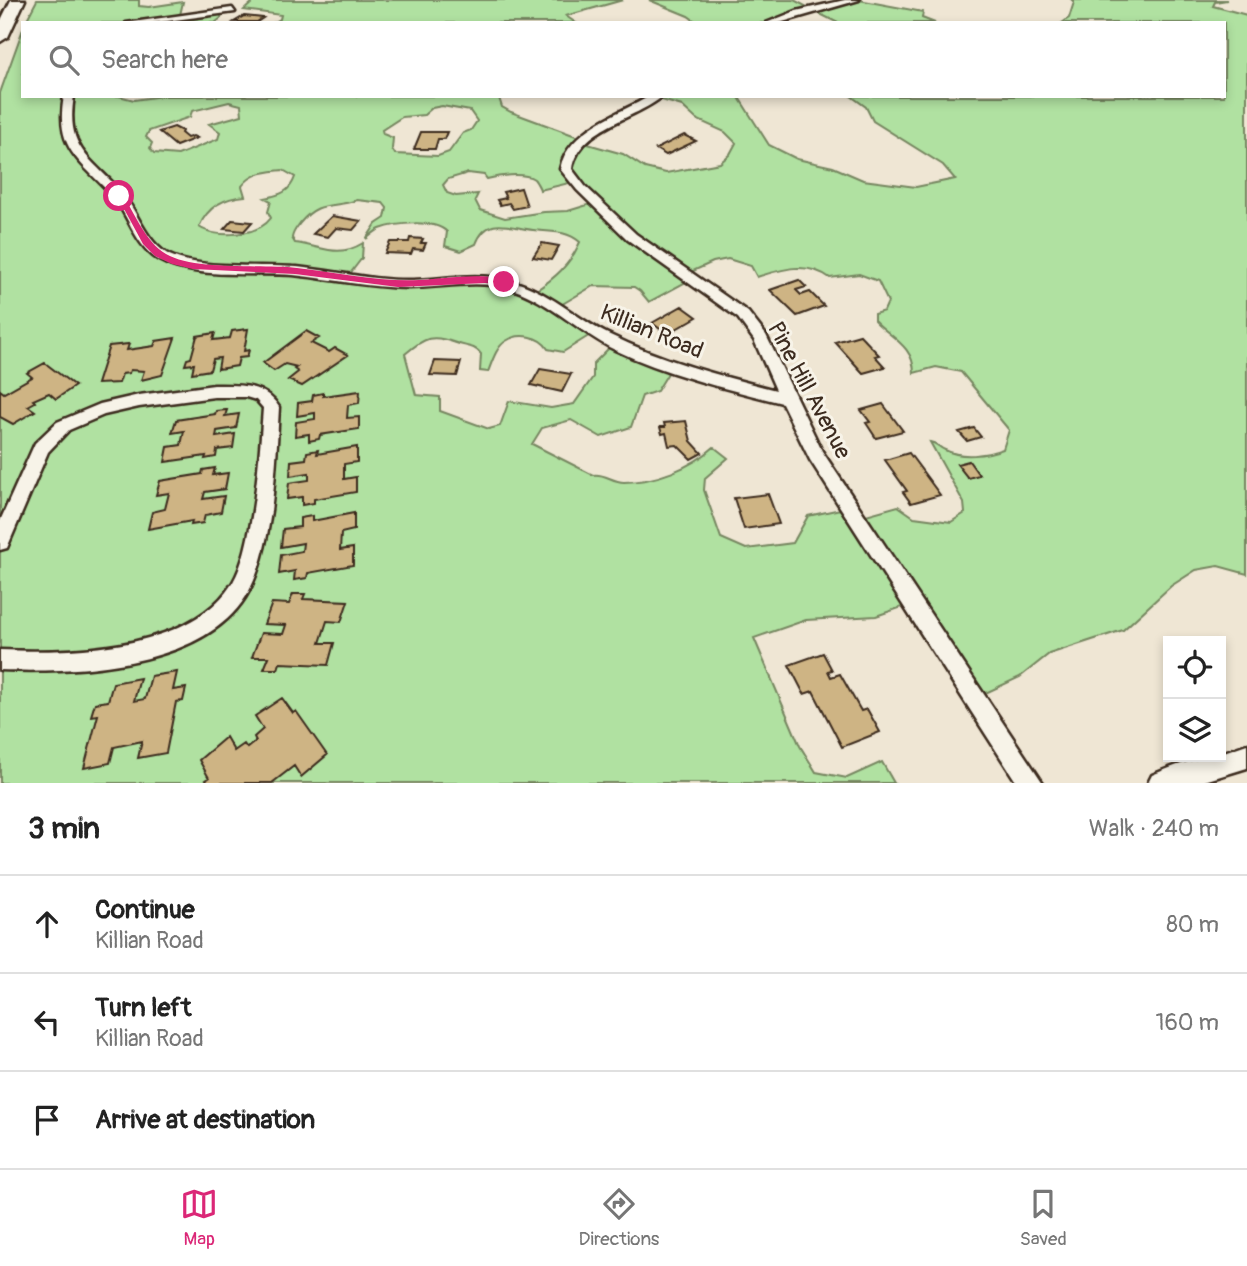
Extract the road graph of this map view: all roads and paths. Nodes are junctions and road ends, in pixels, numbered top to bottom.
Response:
1 (18, 0) edge
2 (855, 0) edge
3 (232, 10) dead end
4 (146, 21) edge
5 (776, 21) edge
6 (0, 37) edge
7 (69, 98) edge
8 (654, 98) edge
9 (788, 400) junction
10 (0, 542) edge
11 (0, 660) edge
12 (1247, 756) edge
13 (1031, 783) edge
14 (1160, 783) edge

1 - 6 highway
2 - 5 street
3 - 4 street
7 - 9 street, Killian Road
8 - 9 street, Pine Hill Avenue
9 - 13 street, Pine Hill Avenue
10 - 11 street
12 - 14 street

